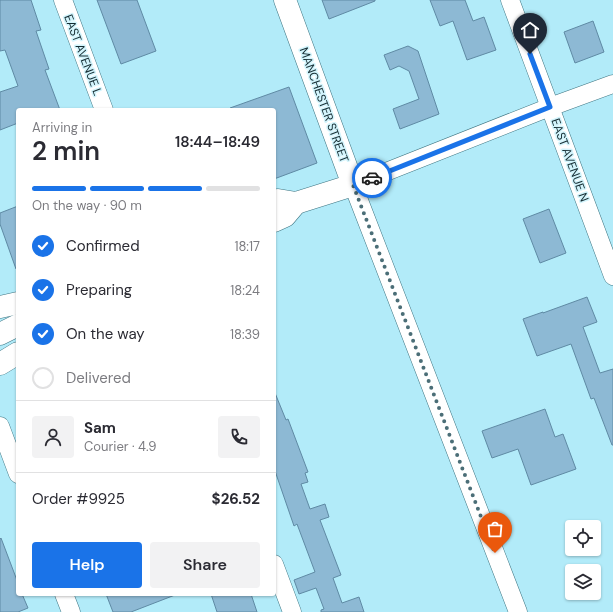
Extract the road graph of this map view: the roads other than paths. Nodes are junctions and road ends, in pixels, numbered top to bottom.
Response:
1 (63, 0) edge
2 (285, 0) edge
3 (510, 0) edge
4 (613, 84) edge
5 (550, 107) junction
6 (103, 108) edge
7 (353, 185) junction
8 (276, 201) edge
9 (296, 203) junction
10 (276, 220) edge
11 (613, 276) edge
12 (16, 304) edge
13 (0, 308) edge
14 (16, 326) edge
15 (0, 334) edge
16 (16, 354) edge
17 (0, 364) edge
18 (0, 426) edge
19 (16, 469) edge
20 (276, 569) edge
21 (65, 596) edge
22 (70, 612) edge
23 (292, 612) edge
24 (518, 612) edge

1 - 6 street, EAST AVENUE L
2 - 7 main road, MANCHESTER STREET
3 - 5 street, EAST AVENUE N
4 - 5 street
5 - 7 street
5 - 11 street, EAST AVENUE N
7 - 9 main road
7 - 24 street, MANCHESTER STREET
8 - 9 main road
9 - 10 main road
12 - 13 main road
14 - 15 main road
16 - 17 main road
18 - 19 street
20 - 23 street
21 - 22 street

